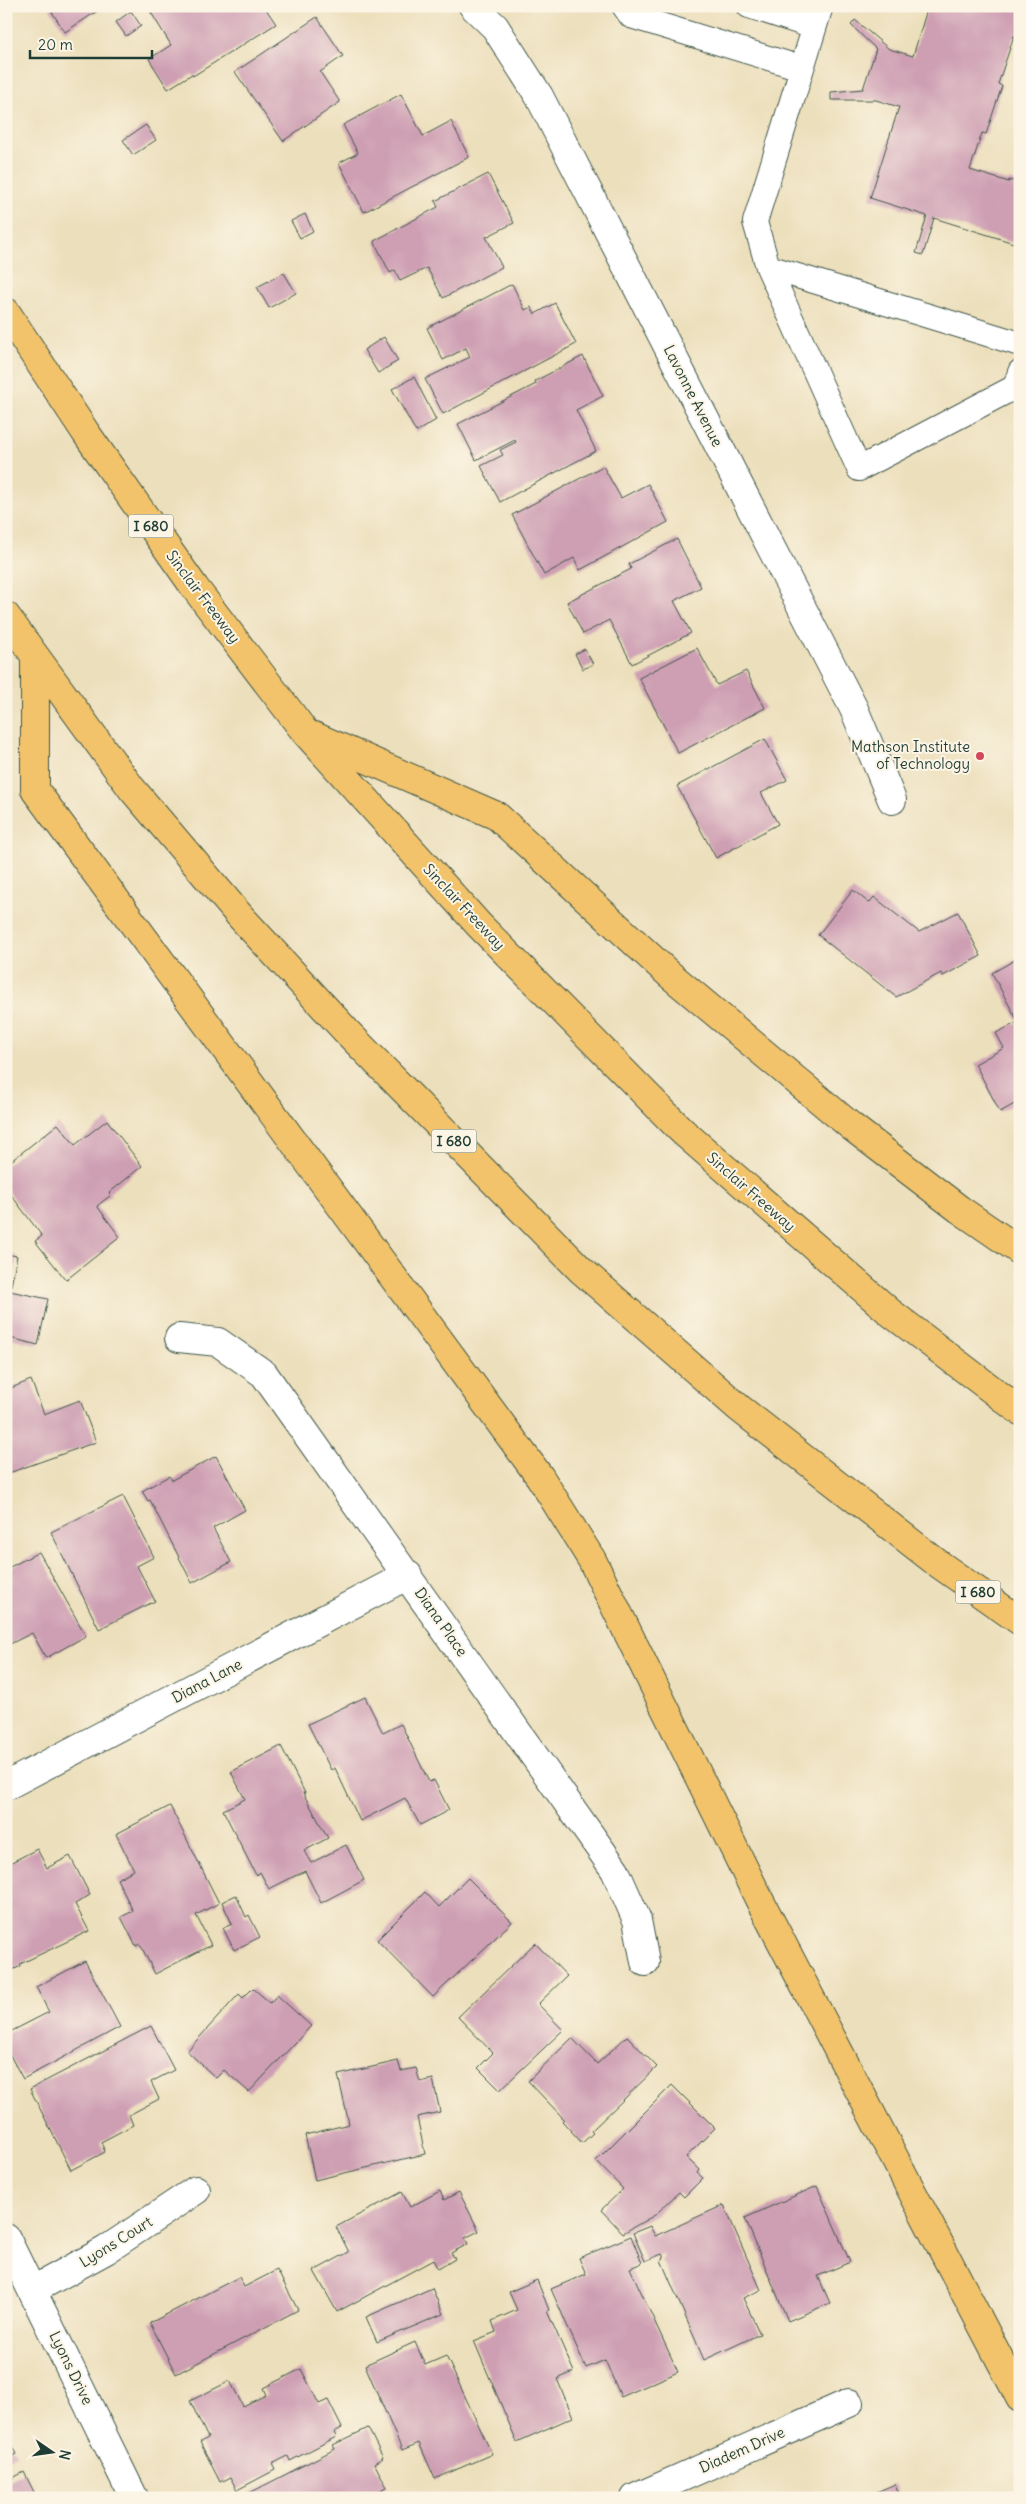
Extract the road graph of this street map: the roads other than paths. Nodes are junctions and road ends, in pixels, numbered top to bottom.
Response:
1 (473, 6) edge
2 (624, 6) edge
3 (749, 6) edge
4 (818, 16) edge
5 (802, 68) junction
6 (768, 267) junction
7 (6, 312) edge
8 (1020, 344) edge
9 (1020, 372) edge
10 (6, 616) edge
11 (35, 657) junction
12 (305, 732) junction
13 (892, 800) dead end
14 (1020, 1251) edge
15 (179, 1338) dead end
16 (1020, 1411) edge
17 (408, 1575) junction
18 (1020, 1621) edge
19 (6, 1786) edge
20 (645, 1962) dead end
21 (196, 2190) dead end
22 (6, 2238) edge
23 (33, 2290) junction
24 (1020, 2398) edge
25 (849, 2403) dead end
26 (134, 2498) edge
27 (635, 2498) edge

1 - 13 street, Lavonne Avenue
2 - 5 lane
3 - 4 lane
4 - 5 lane
5 - 6 lane
6 - 8 lane
6 - 9 lane
7 - 12 highway, Sinclair Freeway / I 680
10 - 11 highway, I 680
11 - 18 highway, I 680
11 - 24 highway
12 - 14 highway
12 - 16 highway, Sinclair Freeway / I 680
15 - 17 street, Diana Place
17 - 19 street, Diana Lane
17 - 20 street, Diana Place
21 - 23 street, Lyons Court
22 - 23 street, Lyons Drive
23 - 26 street, Lyons Drive
25 - 27 street, Diadem Drive

